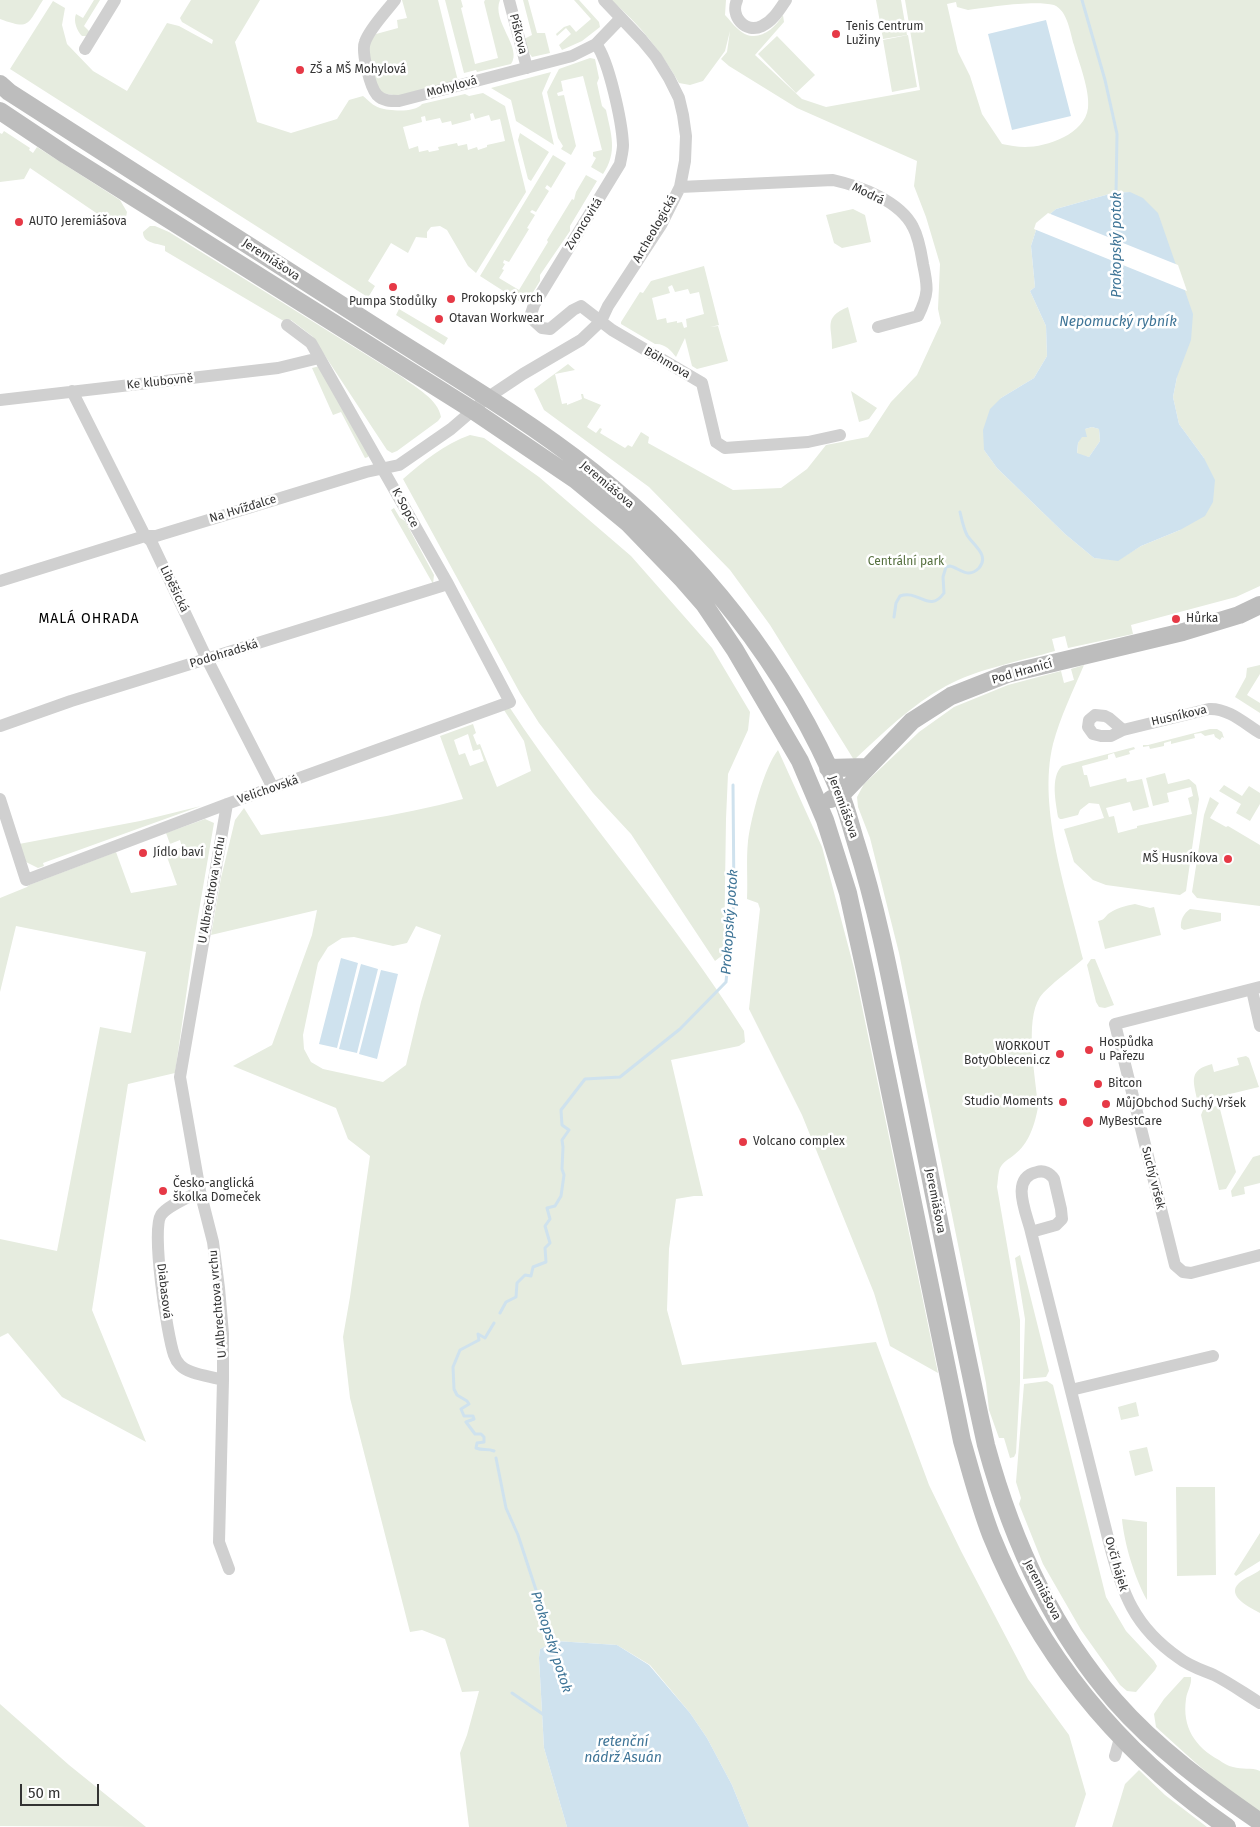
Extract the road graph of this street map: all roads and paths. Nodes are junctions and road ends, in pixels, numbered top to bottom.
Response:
1 (115, 0) edge
2 (395, 0) edge
3 (509, 0) edge
4 (604, 0) edge
5 (737, 0) edge
6 (786, 0) edge
7 (621, 18) junction
8 (596, 44) junction
9 (85, 49) dead end
10 (526, 68) junction
11 (0, 84) edge
12 (0, 111) edge
13 (680, 187) junction
14 (601, 321) junction
15 (287, 325) dead end
16 (878, 327) dead end
17 (318, 358) junction
18 (72, 391) junction
19 (487, 398) junction
20 (0, 400) edge
21 (474, 412) junction
22 (840, 436) dead end
23 (384, 468) junction
24 (145, 536) junction
25 (0, 581) edge
26 (448, 584) junction
27 (1260, 605) edge
28 (207, 659) junction
29 (510, 702) joint
30 (0, 726) edge
31 (1123, 730) dead end
32 (1260, 733) edge
33 (866, 767) junction
34 (828, 768) junction
35 (273, 788) junction
36 (841, 796) junction
37 (0, 799) edge
38 (227, 804) junction
39 (818, 804) junction
40 (1256, 989) edge
41 (1260, 1026) edge
42 (200, 1191) junction
43 (1031, 1232) junction
44 (1260, 1255) edge
45 (1213, 1356) dead end
46 (223, 1380) junction
47 (1072, 1390) junction
48 (229, 1569) dead end
49 (1260, 1703) edge
50 (1120, 1738) junction
51 (1115, 1756) dead end
52 (1260, 1822) edge
53 (1226, 1827) edge

1 - 9 street
2 - 10 street, Mohylová
3 - 10 street, Píškova
4 - 7 street, Archeologická
5 - 6 street
7 - 8 street, Mohylová
7 - 13 street, Archeologická
8 - 10 street, Mohylová
8 - 14 street, Zvoncovitá
11 - 19 main road, Jeremiášova
12 - 21 main road, Jeremiášova
13 - 14 street, Archeologická
13 - 16 street, Modrá
14 - 19 street, Archeologická
14 - 22 street, Böhmova
15 - 17 street, K Sopce
17 - 18 street, Ke klubovně
17 - 23 street, K Sopce
18 - 20 street, Ke klubovně
18 - 24 street, Liběšická
19 - 21 street, Archeologická
19 - 34 main road, Jeremiášova
21 - 23 street, Na Hvížďalce
21 - 39 main road, Jeremiášova
23 - 24 street, Na Hvížďalce
23 - 26 street, K Sopce
24 - 25 street, Na Hvížďalce
24 - 28 street, Liběšická
26 - 28 street, Podohradská
26 - 29 street, K Sopce
27 - 33 main road, Pod Hranicí
28 - 30 street, Podohradská
28 - 35 street, Liběšická
29 - 35 street, Velichovská
31 - 32 street, Husníkova
33 - 34 main road
33 - 36 main road, Pod Hranicí
34 - 36 main road, Jeremiášova
35 - 38 street, Velichovská
36 - 39 main road
36 - 52 main road, Jeremiášova
37 - 38 street, Velichovská
38 - 42 street, U Albrechtova vrchu
39 - 50 main road, Jeremiášova
40 - 41 street, Suchý vršek
40 - 44 street, Suchý vršek
42 - 46 street, U Albrechtova vrchu
42 - 46 street, Diabasová
43 - 43 street, Ovčí hájek
43 - 47 street, Ovčí hájek
45 - 47 street
46 - 48 street, U Albrechtova vrchu
47 - 49 street, Ovčí hájek
50 - 51 street
50 - 53 main road, Jeremiášova

